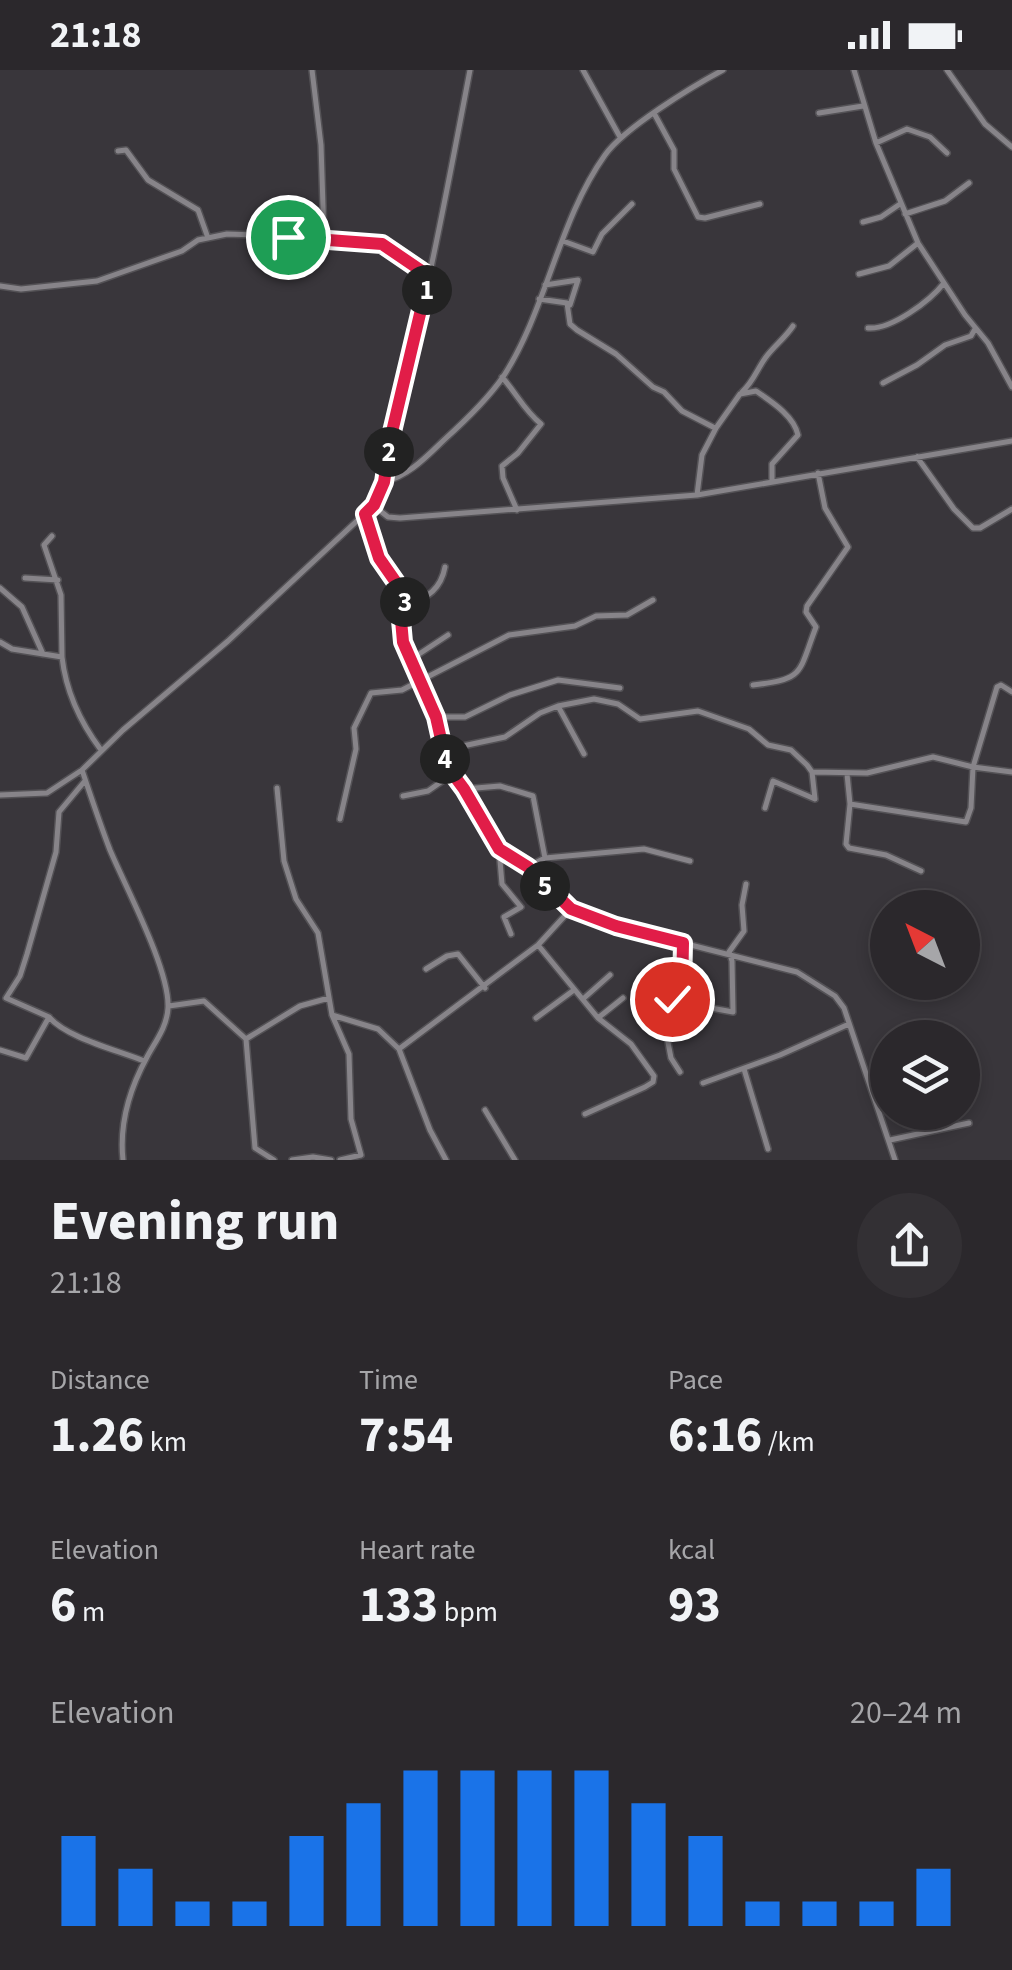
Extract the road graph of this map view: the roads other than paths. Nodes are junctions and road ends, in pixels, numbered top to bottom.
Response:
1 (312, 70) edge
2 (470, 70) edge
3 (583, 70) edge
4 (722, 70) edge
5 (854, 70) edge
6 (947, 70) edge
7 (863, 106) junction
8 (819, 113) dead end
9 (655, 115) junction
10 (620, 138) junction
11 (876, 142) junction
12 (1012, 147) edge
13 (118, 150) dead end
14 (947, 153) dead end
15 (969, 184) dead end
16 (632, 204) dead end
17 (760, 204) dead end
18 (900, 204) junction
19 (905, 214) junction
20 (862, 222) dead end
21 (208, 238) junction
22 (324, 238) junction
23 (563, 241) junction
24 (918, 242) junction
25 (860, 274) dead end
26 (429, 276) junction
27 (944, 283) junction
28 (545, 285) junction
29 (0, 286) edge
30 (539, 299) junction
31 (569, 306) junction
32 (793, 326) dead end
33 (868, 328) dead end
34 (975, 329) junction
35 (502, 378) junction
36 (883, 383) dead end
37 (1012, 388) edge
38 (740, 394) junction
39 (716, 428) junction
40 (1012, 441) edge
41 (917, 456) junction
42 (818, 473) junction
43 (384, 482) junction
44 (772, 482) junction
45 (697, 494) junction
46 (374, 505) junction
47 (1012, 509) edge
48 (517, 510) junction
49 (365, 514) junction
50 (52, 536) dead end
51 (446, 567) dead end
52 (26, 578) dead end
53 (58, 580) junction
54 (0, 588) edge
55 (653, 600) dead end
56 (405, 604) junction
57 (448, 635) dead end
58 (0, 642) edge
59 (43, 654) junction
60 (62, 657) junction
61 (410, 660) junction
62 (418, 682) junction
63 (752, 685) dead end
64 (620, 688) dead end
65 (1012, 692) edge
66 (558, 706) junction
67 (436, 717) junction
68 (101, 750) junction
69 (443, 750) junction
70 (584, 754) dead end
71 (973, 767) junction
72 (82, 770) junction
73 (812, 772) junction
74 (1012, 772) edge
75 (847, 774) junction
76 (452, 775) junction
77 (86, 781) junction
78 (277, 788) dead end
79 (464, 789) junction
80 (0, 795) edge
81 (403, 796) dead end
82 (850, 804) junction
83 (765, 808) dead end
84 (340, 819) dead end
85 (499, 849) junction
86 (546, 858) junction
87 (690, 860) dead end
88 (528, 867) junction
89 (922, 871) dead end
90 (746, 884) dead end
91 (571, 909) junction
92 (511, 934) dead end
93 (683, 943) junction
94 (538, 945) junction
95 (731, 957) junction
96 (426, 970) dead end
97 (610, 975) dead end
98 (485, 988) junction
99 (574, 990) junction
100 (329, 998) junction
101 (623, 998) dead end
102 (582, 999) junction
103 (3, 1000) edge
104 (702, 1002) dead end
105 (168, 1006) junction
106 (332, 1015) junction
107 (49, 1017) junction
108 (536, 1018) dead end
109 (598, 1018) junction
110 (850, 1024) junction
111 (246, 1039) junction
112 (0, 1050) edge
113 (399, 1050) junction
114 (144, 1061) junction
115 (744, 1069) junction
116 (680, 1072) dead end
117 (703, 1082) dead end
118 (870, 1084) edge
119 (485, 1110) dead end
120 (584, 1114) dead end
121 (886, 1130) edge
122 (934, 1130) edge
123 (890, 1140) junction
124 (768, 1149) dead end
125 (123, 1160) edge
126 (274, 1160) edge
127 (292, 1160) edge
128 (331, 1160) edge
129 (340, 1160) edge
130 (446, 1160) edge
131 (514, 1160) edge
132 (895, 1160) edge

1 - 22 street
2 - 26 street
3 - 10 street
4 - 9 street
5 - 7 street
6 - 12 street
7 - 8 street
7 - 11 street
9 - 10 street
9 - 17 street
10 - 23 street
11 - 14 street
11 - 18 street
13 - 21 street
15 - 19 street
16 - 23 street
18 - 19 street
18 - 20 street
19 - 24 street
21 - 22 street
21 - 29 street
22 - 26 street
23 - 28 street
24 - 25 street
24 - 27 street
26 - 43 street
27 - 33 street
27 - 34 street
28 - 30 street
28 - 31 street
30 - 31 street
30 - 35 street
31 - 39 street
32 - 38 street
34 - 36 street
34 - 37 street
35 - 43 street
35 - 48 street
38 - 39 street
38 - 44 street
39 - 45 street
40 - 41 street
41 - 42 street
41 - 47 street
42 - 44 street
42 - 63 street
43 - 46 street
44 - 45 street
45 - 48 street
46 - 48 street
46 - 49 street
49 - 56 street
49 - 68 street
50 - 53 street
51 - 56 street
52 - 53 street
53 - 60 street
54 - 59 street
55 - 62 street
56 - 61 street
57 - 61 street
58 - 59 street
59 - 60 street
60 - 68 street
61 - 62 street
62 - 67 street
62 - 84 street
64 - 67 street
65 - 71 street
66 - 69 street
66 - 70 street
66 - 73 street
67 - 69 street
68 - 72 street
69 - 76 street
71 - 74 street
71 - 75 street
71 - 82 street
72 - 77 street
72 - 80 street
73 - 75 street
73 - 83 street
75 - 82 street
76 - 79 street
76 - 81 street
77 - 103 street
77 - 105 street
78 - 100 street
79 - 85 street
79 - 86 street
82 - 89 street
85 - 88 street
85 - 92 street
86 - 87 street
86 - 88 street
88 - 91 street
90 - 95 street
91 - 93 street
91 - 94 street
93 - 95 street
93 - 116 street
94 - 98 street
94 - 99 street
95 - 104 street
95 - 110 street
96 - 98 street
97 - 102 street
98 - 113 street
99 - 102 street
99 - 108 street
100 - 106 street
100 - 111 street
101 - 109 street
102 - 109 street
103 - 107 street
105 - 111 street
105 - 114 street
106 - 113 street
106 - 129 street
107 - 112 street
107 - 114 street
109 - 120 street
110 - 115 street
110 - 118 street
111 - 126 street
113 - 130 street
114 - 125 street
115 - 117 street
115 - 124 street
119 - 131 street
121 - 123 street
122 - 123 street
123 - 132 street
127 - 128 street

